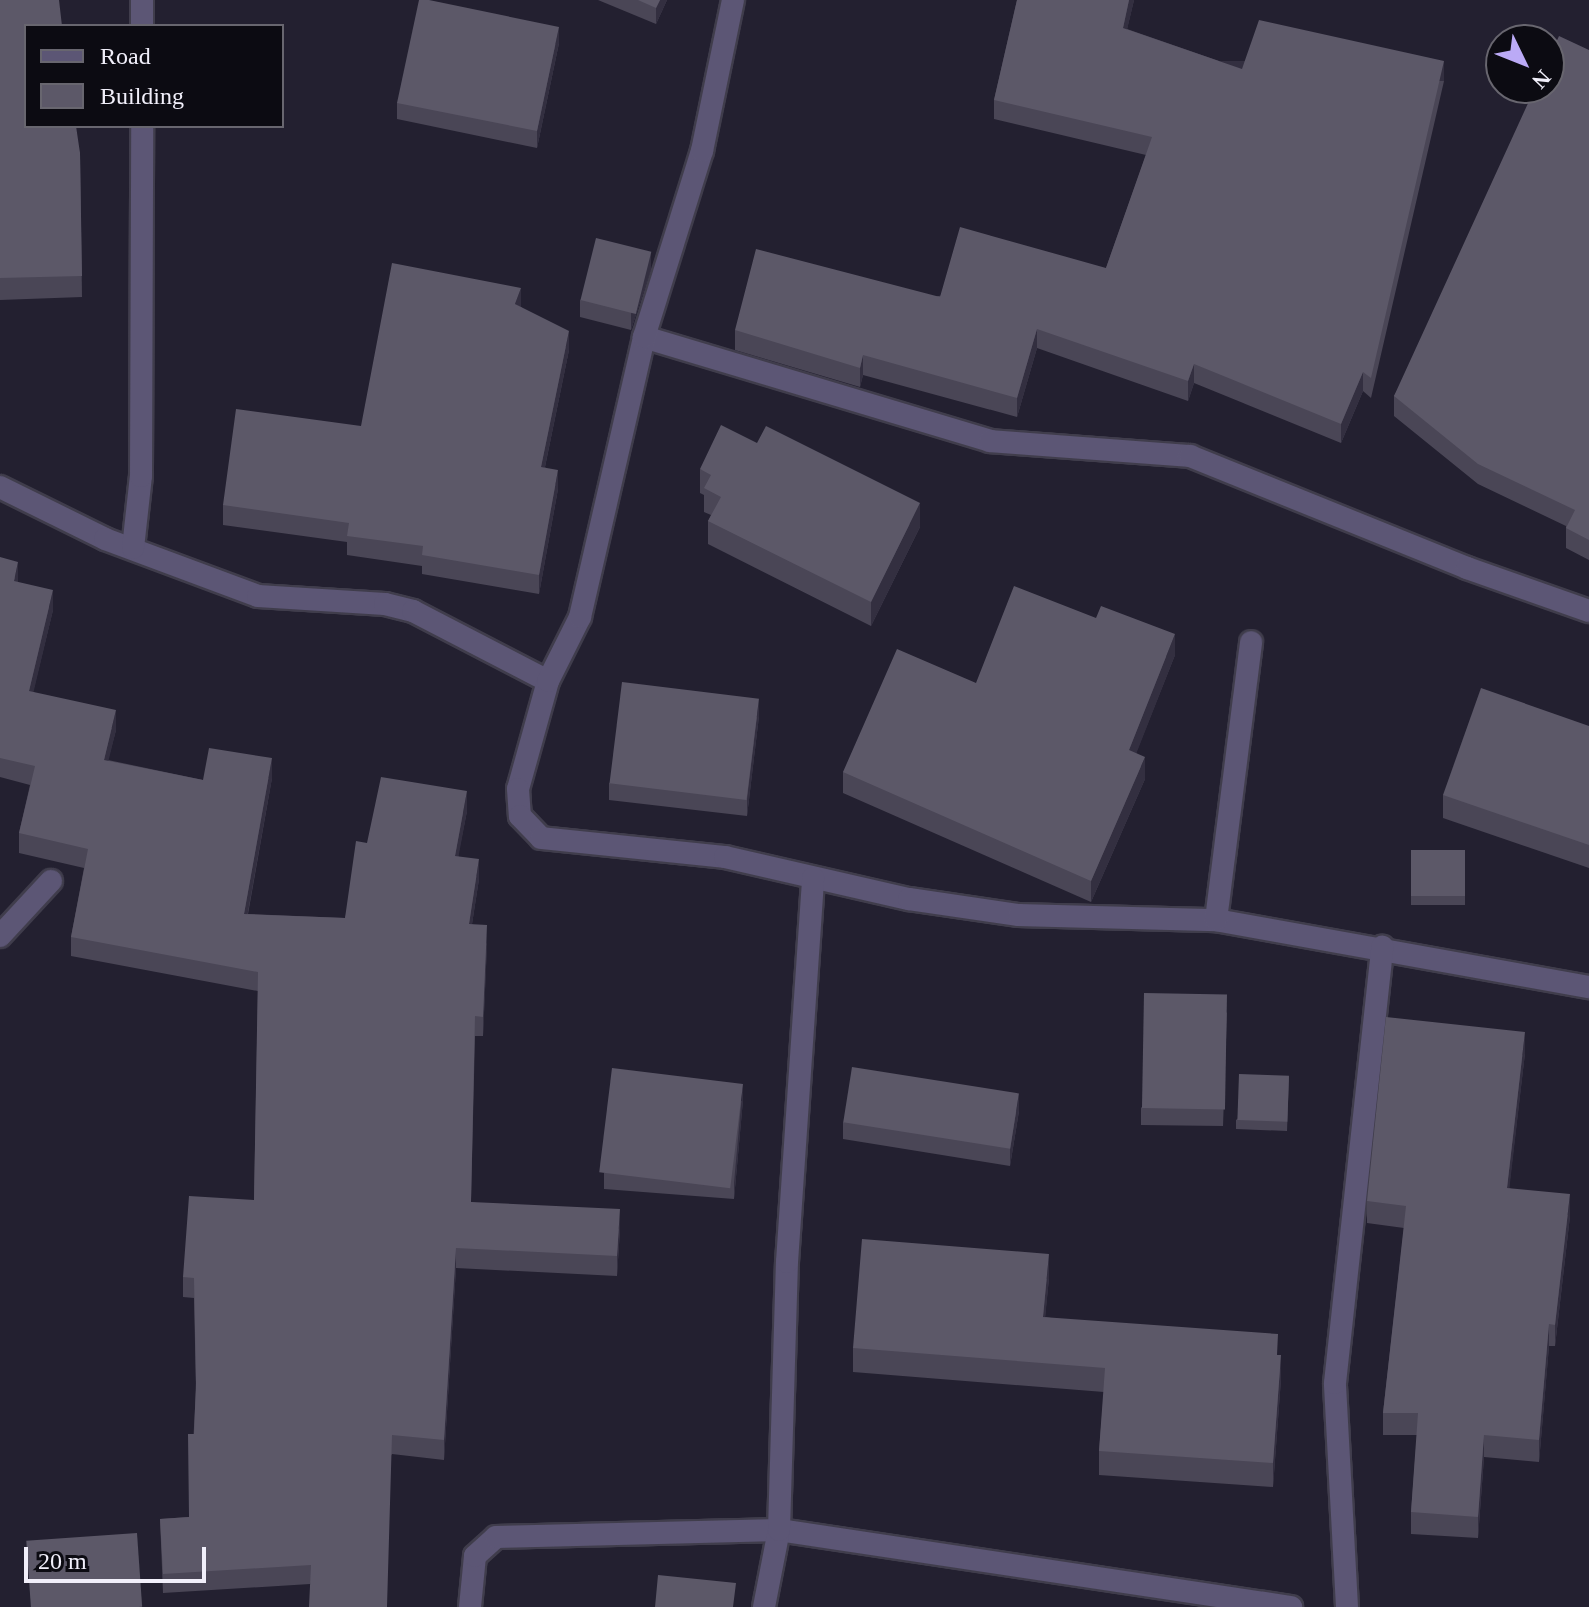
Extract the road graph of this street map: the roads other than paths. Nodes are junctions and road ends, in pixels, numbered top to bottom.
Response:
1 (142, 0) edge
2 (733, 0) edge
3 (142, 24) edge
4 (142, 128) edge
5 (644, 337) junction
6 (0, 487) edge
7 (133, 548) junction
8 (1589, 611) edge
9 (1251, 642) dead end
10 (548, 681) junction
11 (813, 878) junction
12 (51, 881) dead end
13 (1216, 920) junction
14 (0, 936) edge
15 (1382, 947) junction
16 (1589, 987) edge
17 (779, 1530) junction
18 (470, 1607) edge
19 (764, 1607) edge
20 (1291, 1607) edge
21 (1347, 1607) edge

1 - 3 street
2 - 5 street
4 - 7 street
5 - 8 street
5 - 10 street
6 - 7 street
7 - 10 street
9 - 13 street
10 - 11 street
11 - 13 street
11 - 17 street
12 - 14 street
13 - 15 street
15 - 16 street
15 - 21 street
17 - 18 street
17 - 19 street
17 - 20 street

